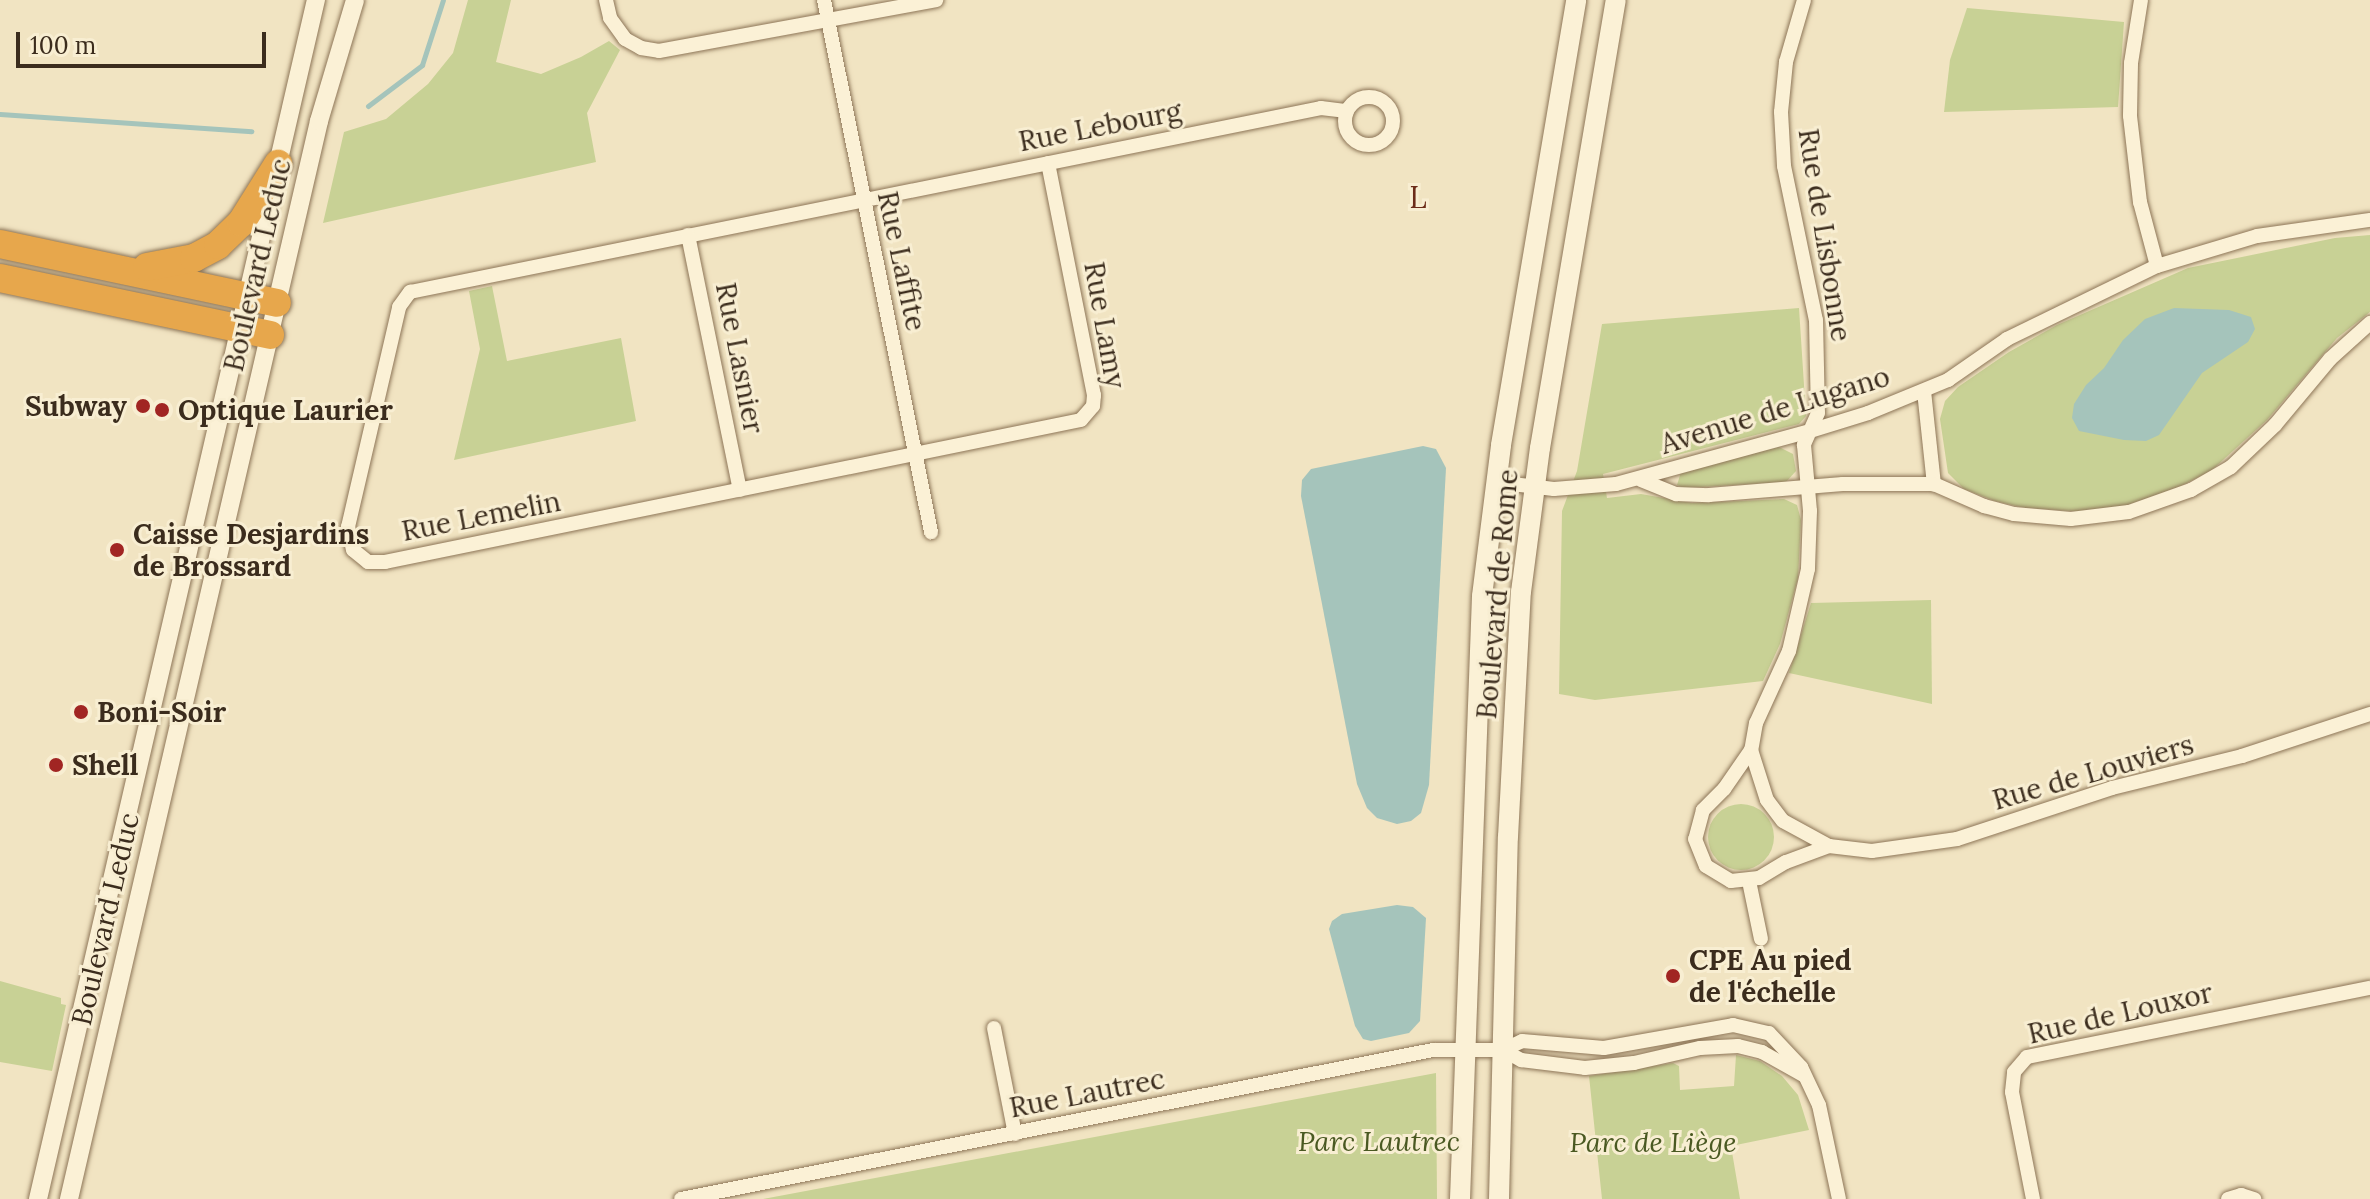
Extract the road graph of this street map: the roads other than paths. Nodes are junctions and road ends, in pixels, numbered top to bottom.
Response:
1 (316, 0) edge
2 (355, 0) edge
3 (606, 0) edge
4 (824, 0) edge
5 (936, 0) edge
6 (1576, 0) edge
7 (1616, 0) edge
8 (1804, 0) edge
9 (2141, 0) edge
10 (828, 21) junction
11 (1347, 111) dead end
12 (1048, 163) junction
13 (278, 164) junction
14 (863, 199) junction
15 (2370, 220) edge
16 (688, 235) junction
17 (0, 244) edge
18 (2157, 266) junction
19 (130, 270) junction
20 (0, 278) edge
21 (247, 296) junction
22 (277, 303) junction
23 (2370, 323) edge
24 (240, 328) junction
25 (270, 335) junction
26 (1924, 391) junction
27 (1810, 431) junction
28 (916, 456) junction
29 (1641, 480) junction
30 (1496, 482) junction
31 (1934, 484) junction
32 (1534, 487) junction
33 (1808, 489) junction
34 (740, 490) junction
35 (931, 532) dead end
36 (2369, 711) edge
37 (1751, 750) junction
38 (1829, 846) junction
39 (1749, 881) junction
40 (1761, 939) dead end
41 (2370, 988) edge
42 (994, 1028) dead end
43 (1464, 1049) junction
44 (1503, 1050) junction
45 (1807, 1077) junction
46 (1015, 1134) junction
47 (38, 1199) edge
48 (69, 1199) edge
49 (681, 1199) edge
50 (1460, 1199) edge
51 (1499, 1199) edge
52 (1839, 1199) edge
53 (2033, 1199) edge
54 (2228, 1199) edge
55 (2254, 1199) edge

1 - 13 street, Boulevard Leduc
2 - 22 street, Boulevard Leduc
3 - 10 street
4 - 10 street, Rue Laffite
5 - 10 street
6 - 30 main road, Boulevard de Rome
7 - 32 main road, Boulevard de Rome
8 - 27 street, Rue de Lisbonne
9 - 18 street
10 - 14 street, Rue Laffite
11 - 12 street, Rue Lebourg
12 - 14 street, Rue Lebourg
12 - 28 street, Rue Lamy
13 - 19 highway
13 - 21 street, Boulevard Leduc
14 - 16 street, Rue Lemelin
14 - 28 street, Rue Laffite
15 - 18 street, Avenue de Lugano
16 - 34 street, Rue Lasnier
16 - 34 street, Rue Lemelin
17 - 19 highway
18 - 26 street, Avenue de Lugano
19 - 21 highway
20 - 24 highway
21 - 22 highway
21 - 24 street, Boulevard Leduc
22 - 25 street, Boulevard Leduc
23 - 31 street, Avenue de Lugano
24 - 25 highway
24 - 47 street, Boulevard Leduc
25 - 48 street, Boulevard Leduc
26 - 27 street, Avenue de Lugano
26 - 31 street, Avenue de Lugano
27 - 29 street, Avenue de Lugano
27 - 33 street
28 - 34 street, Rue Lemelin
28 - 35 street, Rue Laffite
29 - 32 street, Avenue de Lugano
29 - 33 street, Avenue de Lugano
30 - 32 street, Avenue de Lugano
30 - 43 main road, Boulevard de Rome
31 - 33 street, Avenue de Lugano
32 - 44 main road, Boulevard de Rome
33 - 37 street
36 - 38 street, Rue de Louviers
37 - 38 street, Rue de Louviers
37 - 39 street
38 - 39 street, Rue de Louviers
39 - 40 street
41 - 53 street, Rue de Louxor
42 - 46 street
43 - 44 street, Rue Lautrec
43 - 46 street, Rue Lautrec
43 - 50 main road, Boulevard de Rome
44 - 45 street, Rue Lautrec
44 - 45 street, Rue Lautrec
44 - 51 main road, Boulevard de Rome
45 - 52 street, Rue Lautrec
46 - 49 street, Rue Lautrec
54 - 55 street

